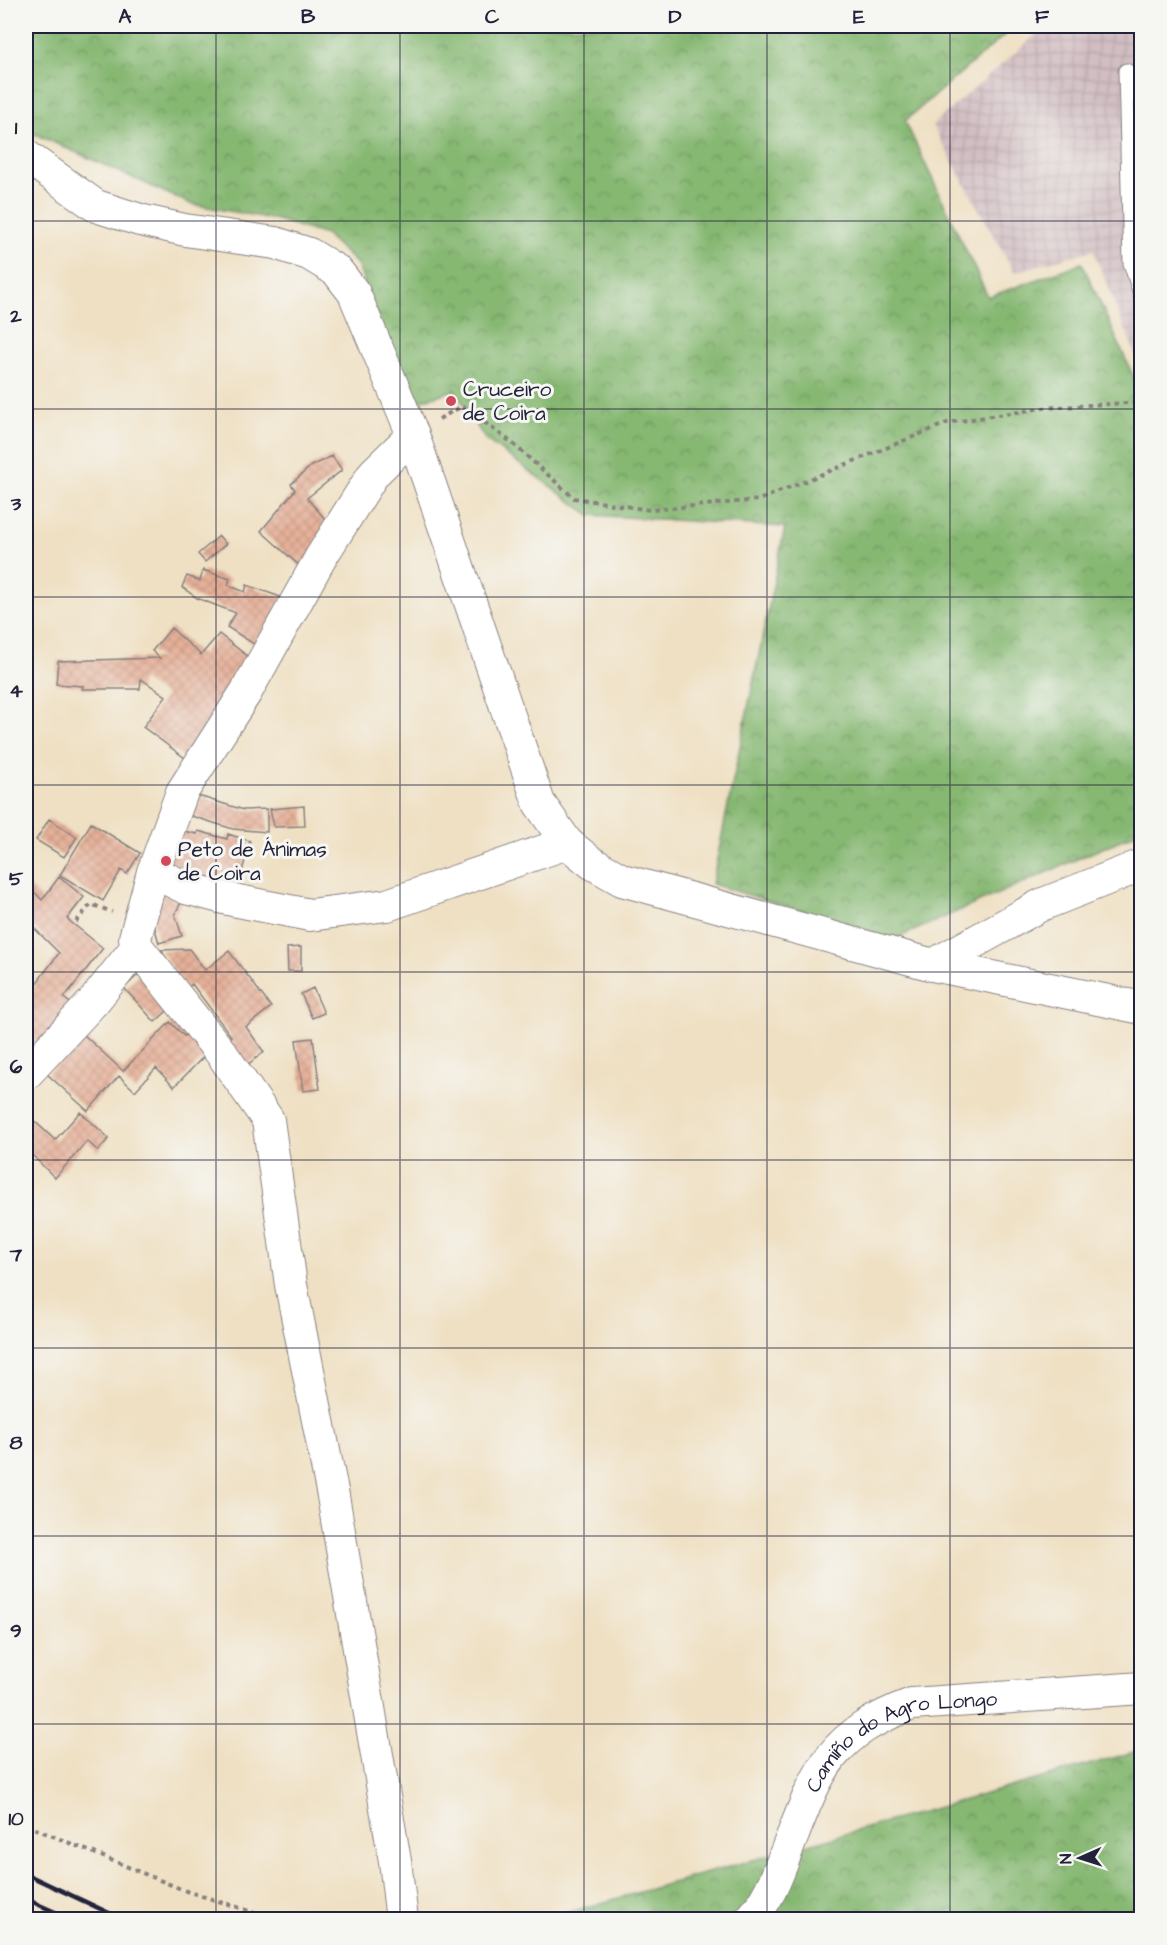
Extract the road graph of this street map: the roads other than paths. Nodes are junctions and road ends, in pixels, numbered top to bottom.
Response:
1 (1142, 81) edge
2 (26, 156) edge
3 (1142, 297) edge
4 (413, 435) junction
5 (567, 843) junction
6 (1142, 865) edge
7 (153, 872) junction
8 (138, 934) junction
9 (933, 965) junction
10 (1142, 1008) edge
11 (26, 1074) edge
12 (1142, 1688) edge
13 (402, 1920) edge
14 (750, 1920) edge

1 - 3 lane
2 - 4 street
4 - 5 street
4 - 7 street
5 - 7 street
5 - 9 street
6 - 9 street
7 - 8 street
8 - 11 street
8 - 13 street
9 - 10 street
12 - 14 street, Camiño do Agro Longo

